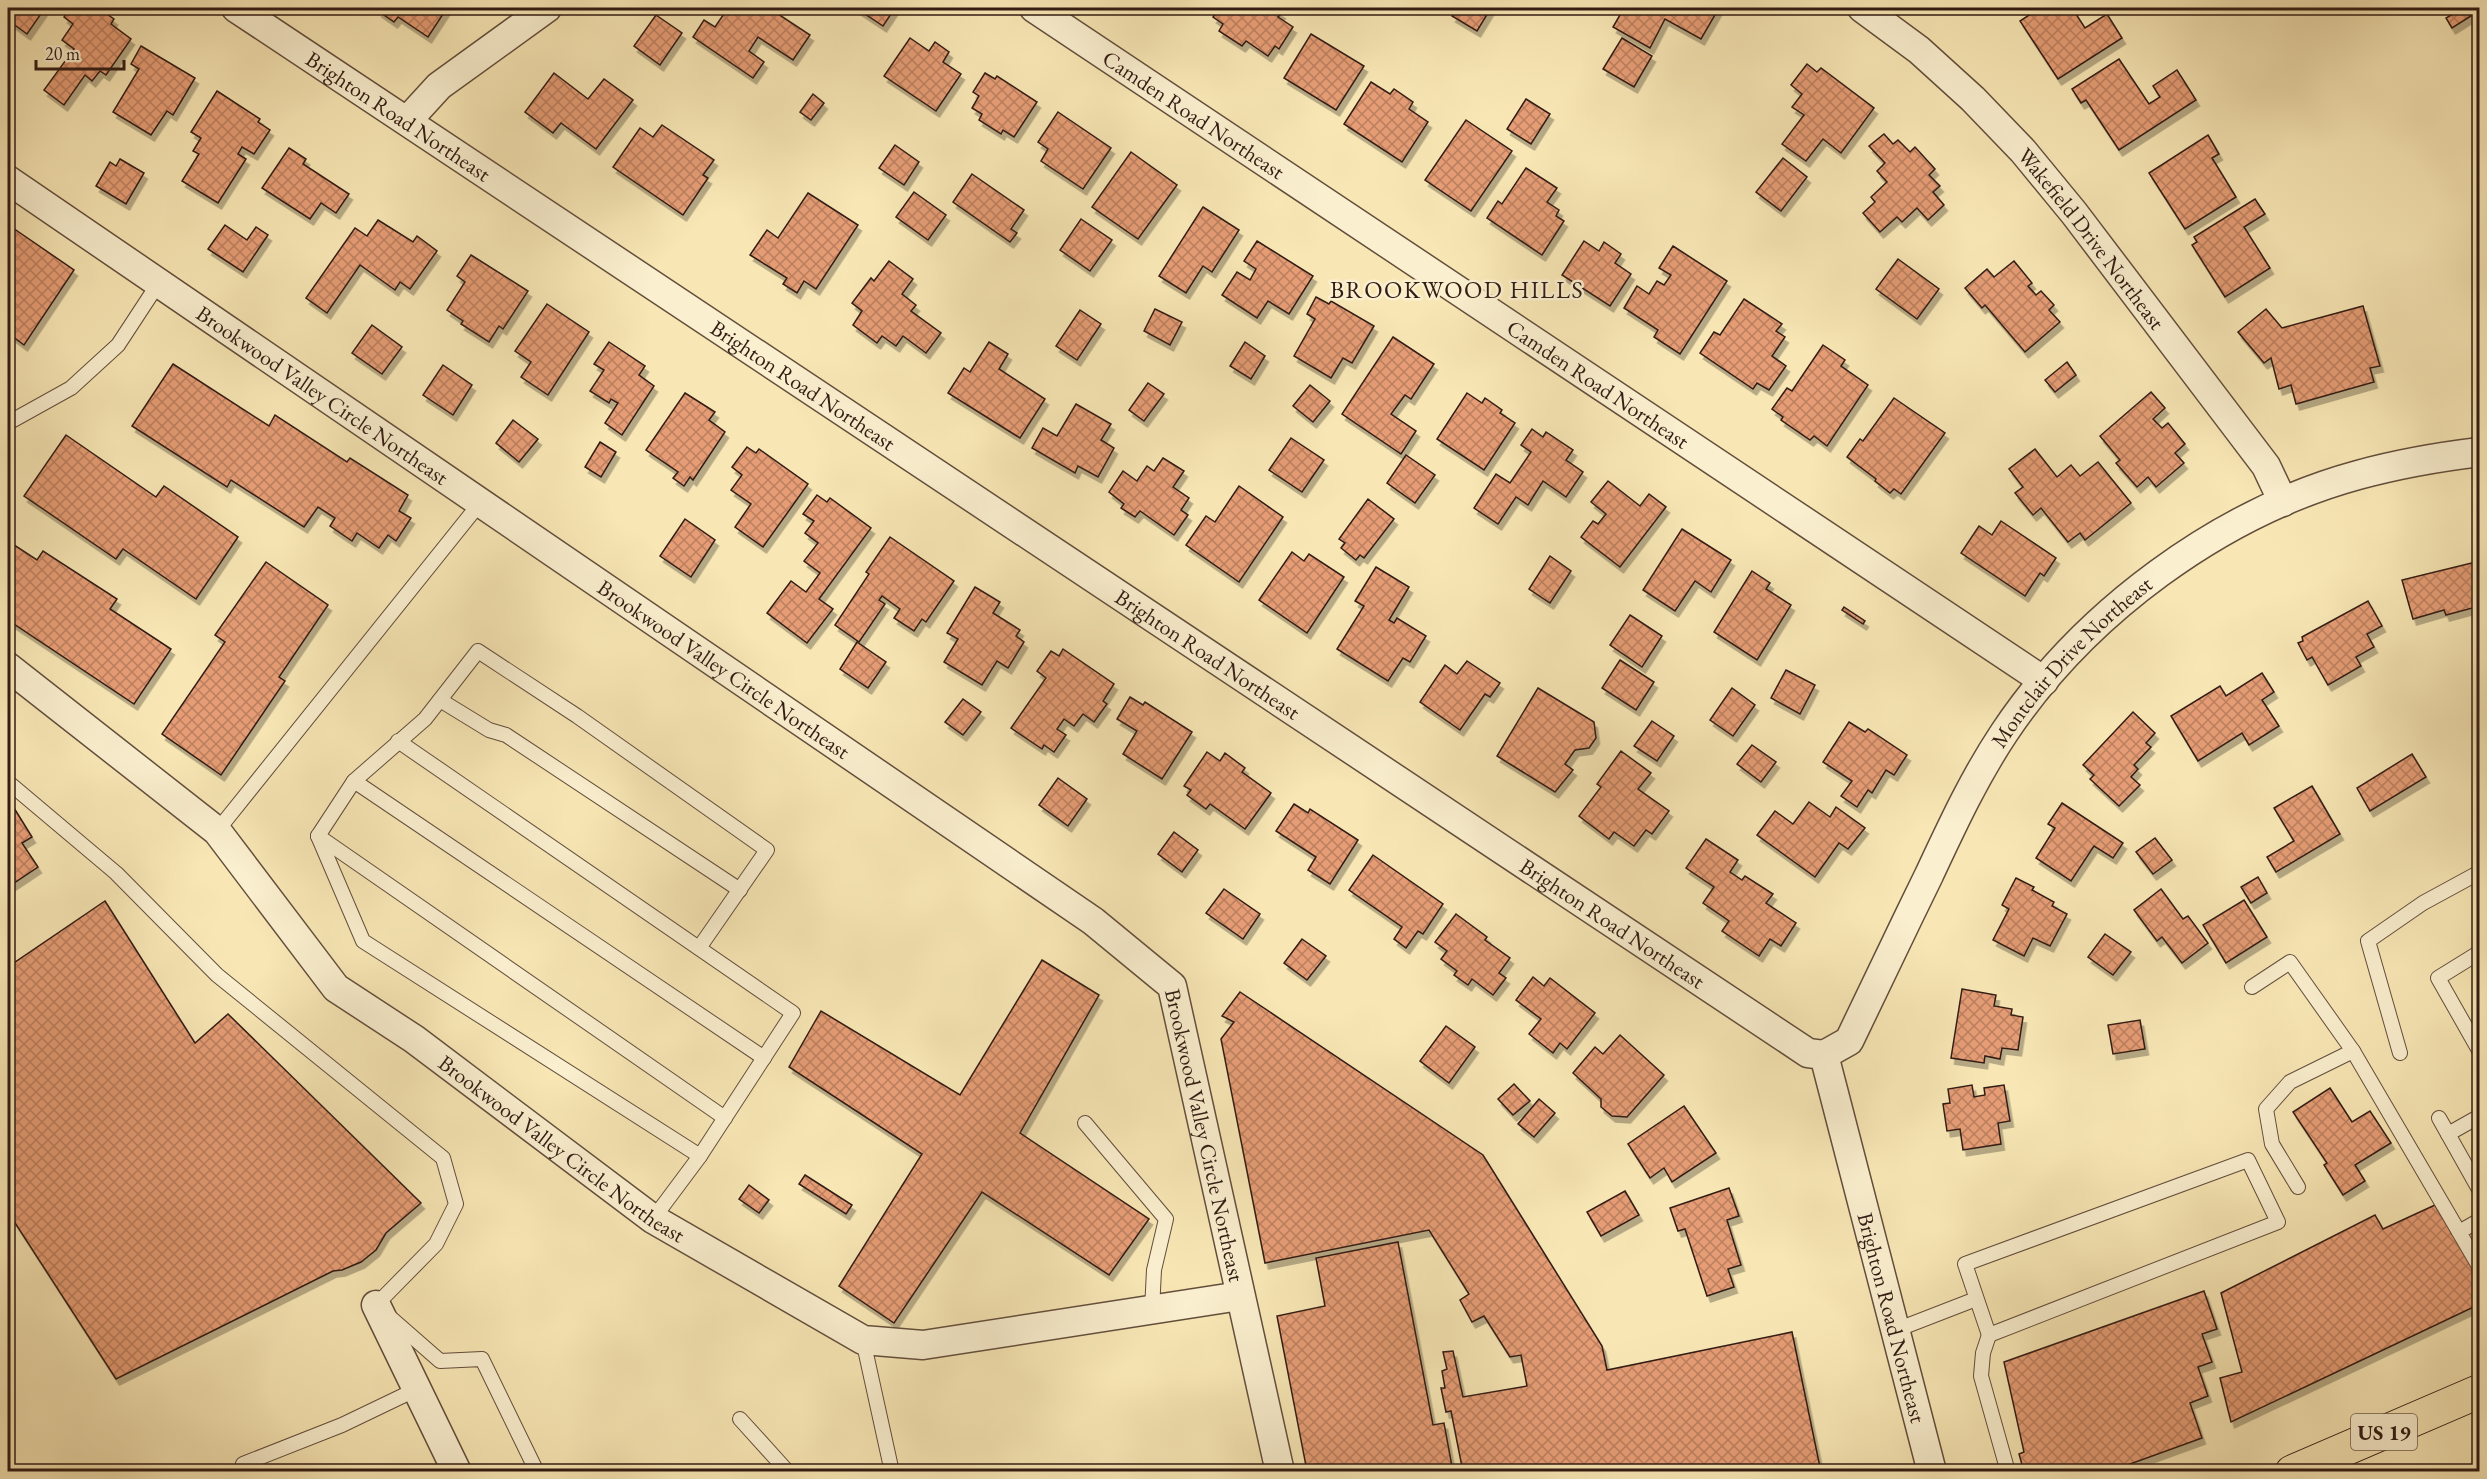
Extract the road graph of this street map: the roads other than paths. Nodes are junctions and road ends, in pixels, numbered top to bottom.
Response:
1 (236, 8) edge
2 (547, 8) edge
3 (1034, 8) edge
4 (1862, 8) edge
5 (407, 122) junction
6 (8, 180) edge
7 (158, 284) junction
8 (8, 423) edge
9 (2480, 452) edge
10 (2283, 502) junction
11 (480, 503) junction
12 (8, 667) edge
13 (2043, 681) junction
14 (440, 700) junction
15 (398, 741) junction
16 (354, 781) junction
17 (8, 782) edge
18 (218, 831) junction
19 (318, 836) junction
20 (2480, 872) edge
21 (740, 890) junction
22 (699, 948) junction
23 (2480, 952) edge
24 (2253, 987) dead end
25 (2353, 1051) junction
26 (2480, 1052) edge
27 (2400, 1053) dead end
28 (1824, 1055) junction
29 (764, 1058) junction
30 (2480, 1116) edge
31 (725, 1118) junction
32 (2439, 1118) dead end
33 (1086, 1123) dead end
34 (2448, 1134) junction
35 (700, 1156) junction
36 (2298, 1187) dead end
37 (2480, 1191) edge
38 (653, 1219) junction
39 (2480, 1220) edge
40 (2459, 1232) junction
41 (2480, 1268) edge
42 (1240, 1296) junction
43 (1976, 1299) junction
44 (376, 1305) junction
45 (1152, 1310) junction
46 (1896, 1330) junction
47 (1989, 1335) junction
48 (863, 1340) junction
49 (417, 1389) junction
50 (2480, 1391) edge
51 (740, 1419) dead end
52 (243, 1464) dead end
53 (457, 1472) edge
54 (537, 1472) edge
55 (788, 1472) edge
56 (892, 1472) edge
57 (1280, 1472) edge
58 (1932, 1472) edge
59 (2008, 1472) edge
60 (2292, 1472) edge

1 - 5 street, Brighton Road Northeast
2 - 5 street
3 - 13 street, Camden Road Northeast
4 - 10 street, Wakefield Drive Northeast
5 - 28 street, Brighton Road Northeast
6 - 7 street, Brookwood Valley Circle Northeast
7 - 8 lane
7 - 11 street, Brookwood Valley Circle Northeast
9 - 10 street, Montclair Drive Northeast
10 - 13 street, Montclair Drive Northeast
11 - 18 lane
11 - 42 street, Brookwood Valley Circle Northeast
12 - 18 street, Brookwood Valley Circle Northeast
13 - 28 street, Montclair Drive Northeast
14 - 15 lane
14 - 21 lane
14 - 21 lane
15 - 16 lane
15 - 22 lane
16 - 19 lane
16 - 29 lane
17 - 44 lane
18 - 38 street, Brookwood Valley Circle Northeast
19 - 31 lane
19 - 35 lane
20 - 27 lane
21 - 22 lane
22 - 29 lane
23 - 26 lane
24 - 25 lane
25 - 36 lane
25 - 40 lane
28 - 46 street, Brighton Road Northeast
29 - 31 lane
30 - 34 lane
31 - 35 lane
32 - 34 lane
33 - 45 lane
34 - 37 lane
35 - 38 lane
38 - 48 street, Brookwood Valley Circle Northeast
39 - 40 lane
40 - 41 lane
42 - 45 street, Brookwood Valley Circle Northeast
42 - 57 street, Brookwood Valley Circle Northeast
43 - 46 lane
43 - 47 lane
43 - 47 lane
44 - 49 street
44 - 54 lane
45 - 48 street, Brookwood Valley Circle Northeast
46 - 58 street, Brighton Road Northeast
47 - 59 lane
48 - 56 lane
49 - 52 lane
49 - 53 street
50 - 60 highway, US 19
51 - 55 lane

